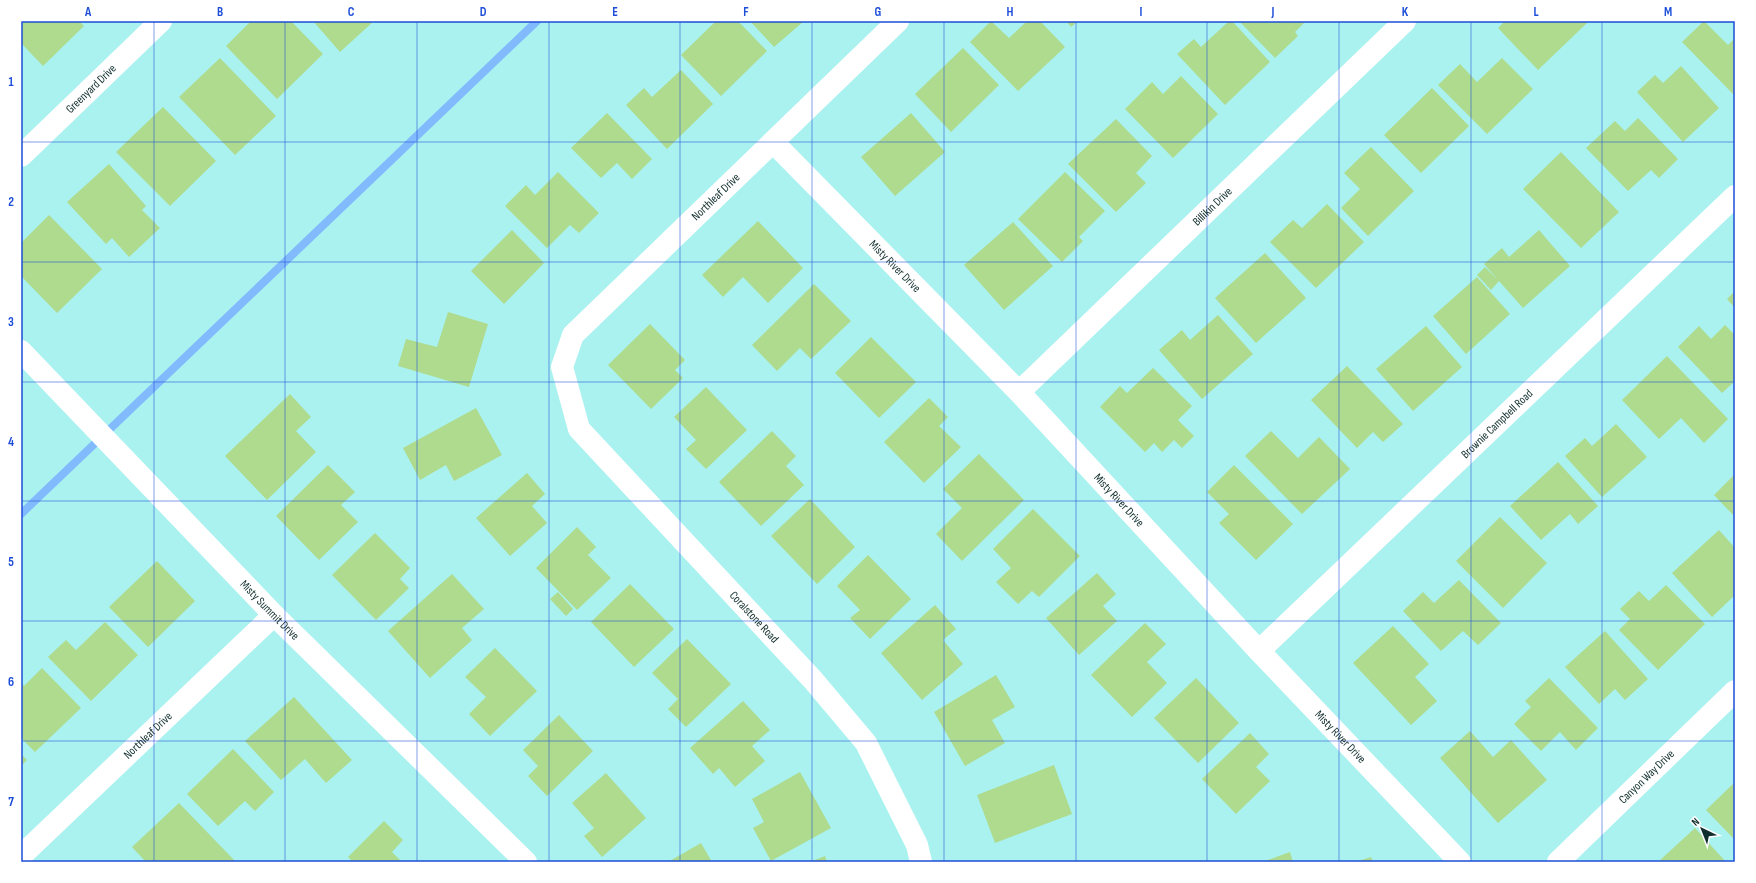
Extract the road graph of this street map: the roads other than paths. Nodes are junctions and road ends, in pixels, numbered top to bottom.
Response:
1 (161, 21) edge
2 (898, 21) edge
3 (1405, 21) edge
4 (773, 142) junction
5 (21, 156) edge
6 (1735, 196) edge
7 (21, 351) edge
8 (566, 387) joint
9 (1019, 392) junction
10 (274, 615) junction
11 (1259, 651) junction
12 (1735, 691) edge
13 (21, 856) edge
14 (526, 862) edge
15 (921, 862) edge
16 (1460, 862) edge
17 (1558, 862) edge

1 - 5 street, Greenyard Drive
2 - 4 street, Northleaf Drive
3 - 9 street, Billikin Drive
4 - 8 street, Northleaf Drive
4 - 9 street, Misty River Drive
6 - 11 street, Brownie Campbell Road
7 - 10 street, Misty Summit Drive
8 - 15 street, Coralstone Road
9 - 11 street, Misty River Drive
10 - 13 street, Northleaf Drive
10 - 14 street, Misty Summit Drive
11 - 16 street, Misty River Drive
12 - 17 street, Canyon Way Drive

